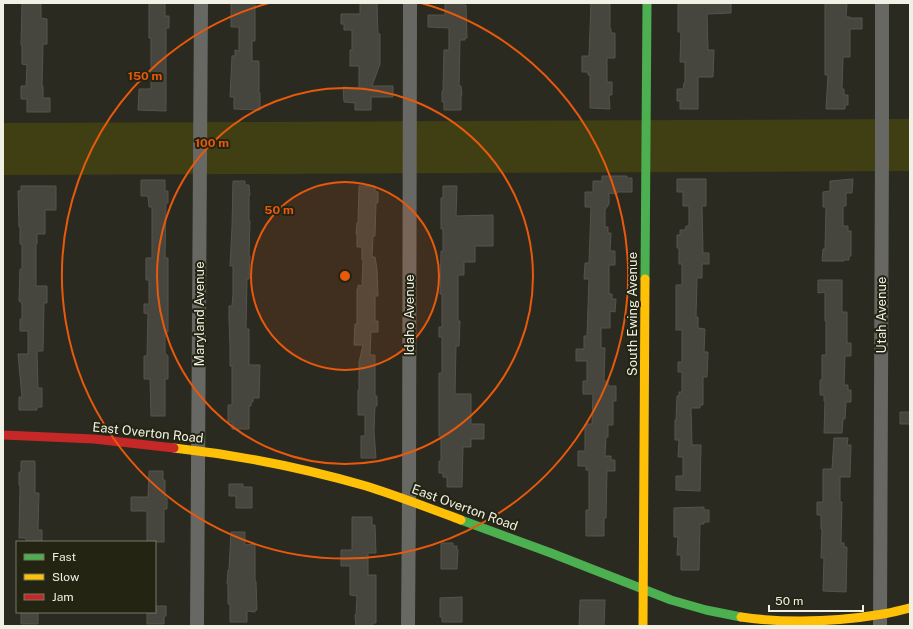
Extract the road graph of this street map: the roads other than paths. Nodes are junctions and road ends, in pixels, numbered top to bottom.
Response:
1 (201, 3) edge
2 (410, 3) edge
3 (646, 3) edge
4 (882, 3) edge
5 (3, 435) edge
6 (198, 451) junction
7 (409, 501) junction
8 (643, 589) junction
9 (910, 608) edge
10 (880, 621) edge
11 (197, 626) edge
12 (408, 626) edge
13 (643, 626) edge

1 - 6 street, Maryland Avenue
2 - 7 street, Idaho Avenue
3 - 8 street, South Ewing Avenue
4 - 10 street, Utah Avenue
5 - 6 street, East Overton Road
6 - 7 street, East Overton Road
6 - 11 street, Maryland Avenue
7 - 8 street, East Overton Road
7 - 12 street, Idaho Avenue
8 - 10 street, East Overton Road
8 - 13 street, South Ewing Avenue
9 - 10 street, East Overton Road

